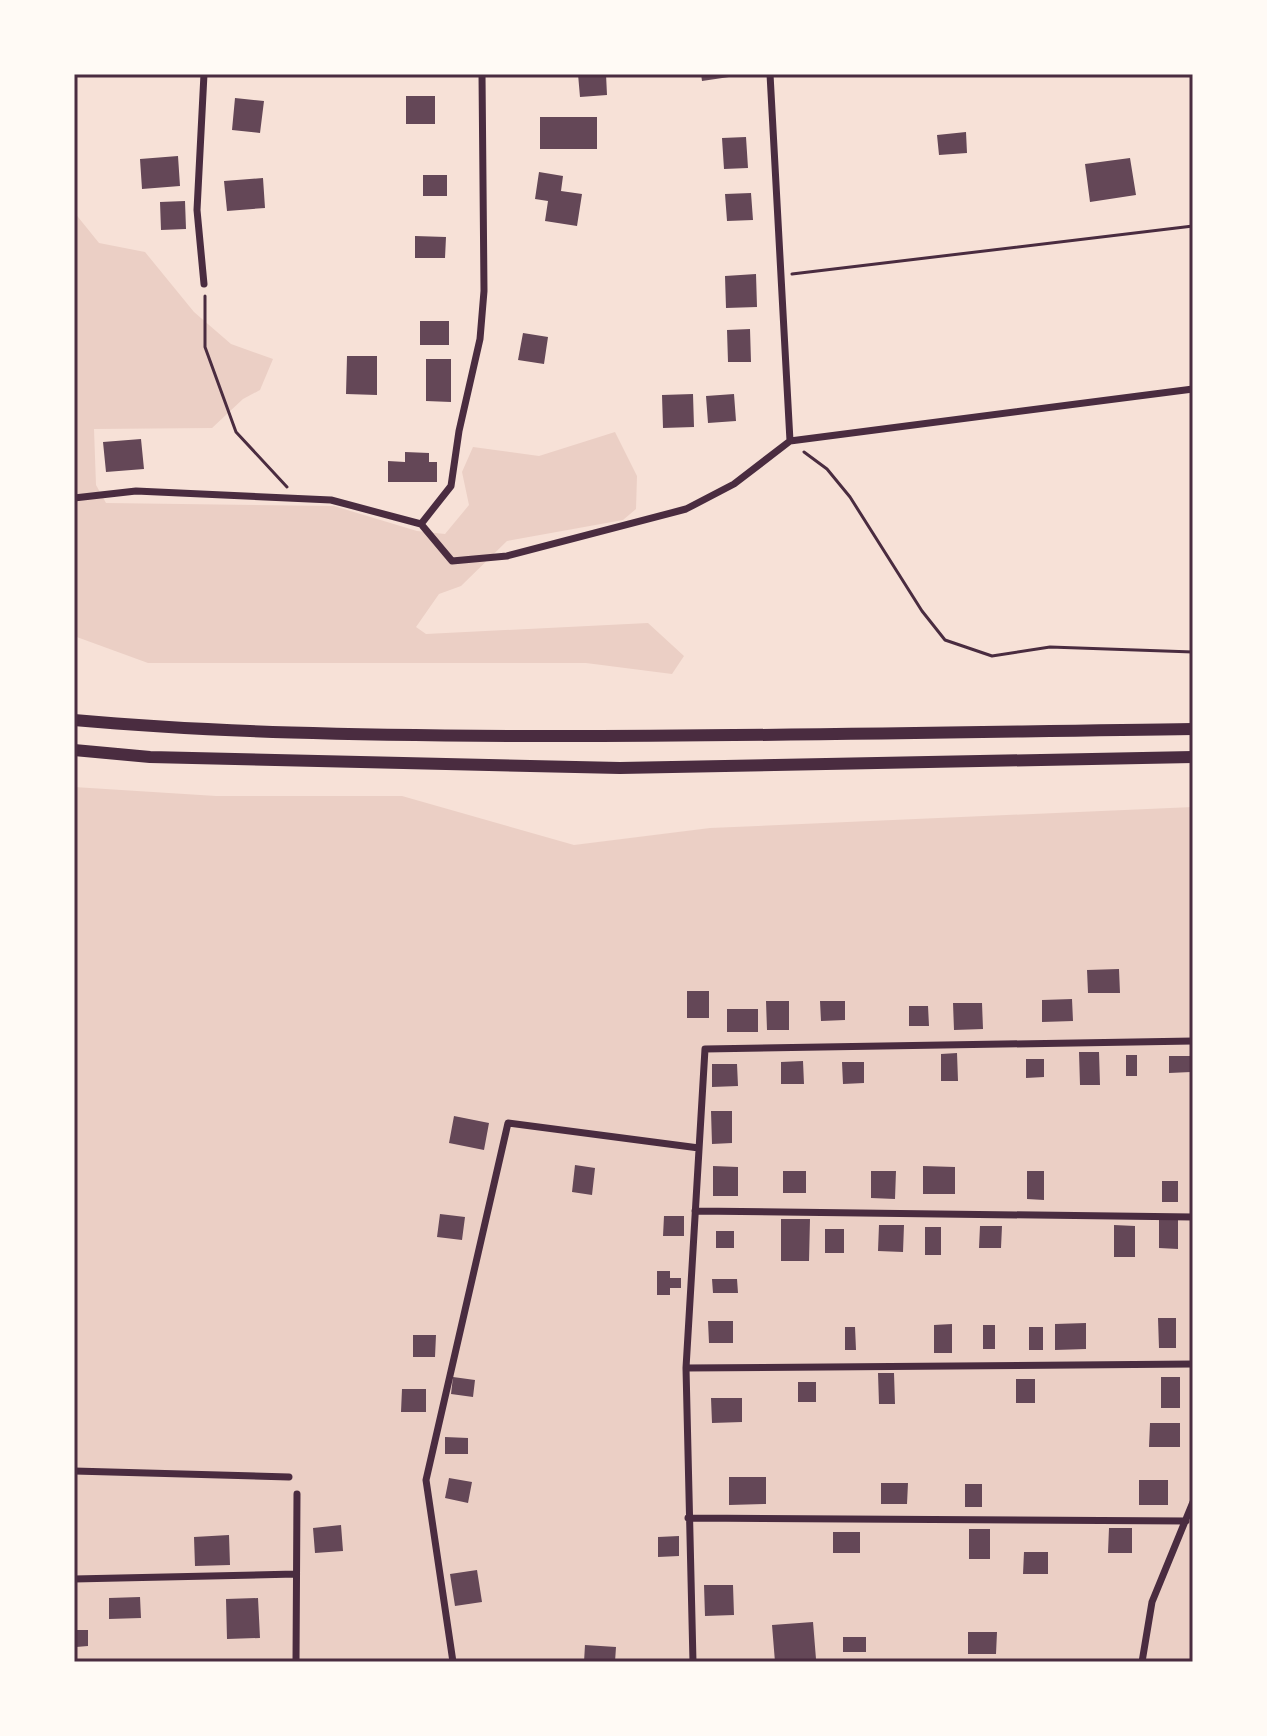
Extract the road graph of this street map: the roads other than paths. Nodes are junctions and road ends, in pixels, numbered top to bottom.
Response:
1 (204, 74) edge
2 (482, 74) edge
3 (770, 74) edge
4 (204, 284) road end
5 (1193, 389) edge
6 (790, 441) junction
7 (74, 498) edge
8 (421, 524) junction
9 (74, 720) edge
10 (1193, 729) edge
11 (74, 750) edge
12 (1193, 757) edge
13 (1193, 1041) edge
14 (699, 1148) junction
15 (695, 1211) junction
16 (1193, 1217) edge
17 (1193, 1364) edge
18 (686, 1368) junction
19 (74, 1471) edge
20 (289, 1477) dead end
21 (297, 1494) dead end
22 (1193, 1502) edge
23 (688, 1518) junction
24 (1186, 1521) junction
25 (296, 1574) junction
26 (74, 1579) edge
27 (296, 1662) edge
28 (453, 1662) edge
29 (693, 1662) edge
30 (1142, 1662) edge

1 - 4 street
2 - 8 street
3 - 6 street
5 - 6 street
6 - 8 street
7 - 8 street
9 - 10 highway
11 - 12 highway
13 - 14 street
14 - 15 street
14 - 28 street
15 - 16 street
15 - 18 street
17 - 18 street
18 - 23 street
19 - 20 street
21 - 25 street
22 - 24 street
23 - 24 street
23 - 29 street
24 - 30 street
25 - 26 street
25 - 27 street

